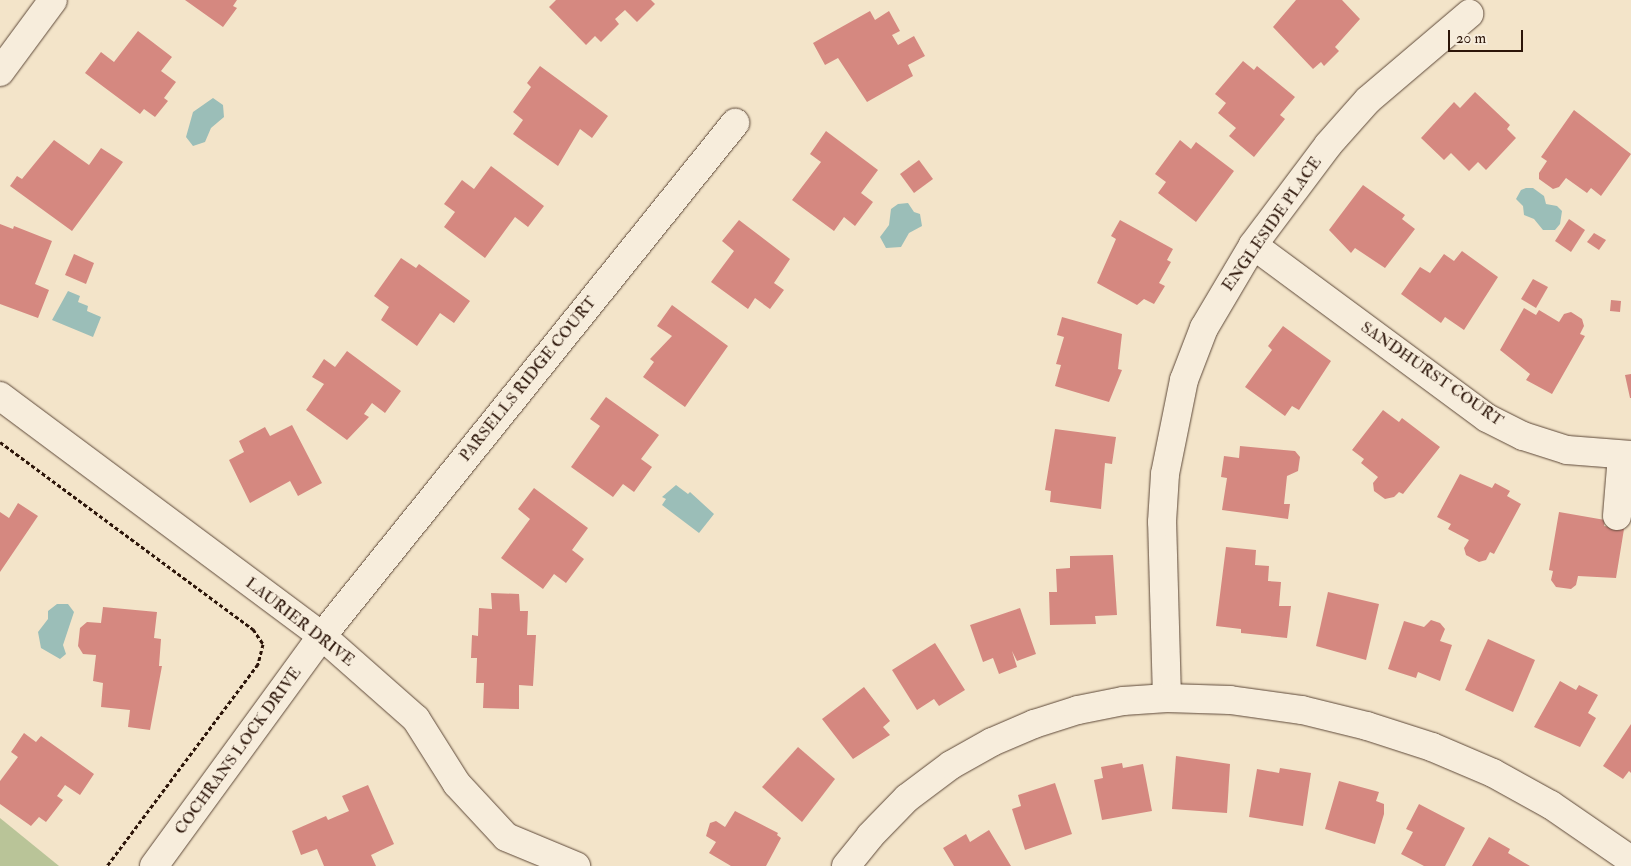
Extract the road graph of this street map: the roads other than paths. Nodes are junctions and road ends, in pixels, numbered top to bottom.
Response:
1 (53, 0) edge
2 (1469, 14) dead end
3 (0, 72) edge
4 (735, 123) dead end
5 (1253, 245) junction
6 (0, 396) edge
7 (1626, 455) edge
8 (1618, 516) dead end
9 (322, 636) junction
10 (1167, 698) junction
11 (1631, 860) edge
12 (154, 866) edge
13 (576, 866) edge
14 (846, 866) edge

1 - 3 street
2 - 5 street, ENGLESIDE PLACE
4 - 9 street, PARSELLS RIDGE COURT
5 - 7 street, SANDHURST COURT
5 - 10 street, ENGLESIDE PLACE
6 - 9 street, LAURIER DRIVE
7 - 8 street
9 - 12 street, COCHRANS LOCK DRIVE
9 - 13 street, LAURIER DRIVE
10 - 11 street
10 - 14 street

